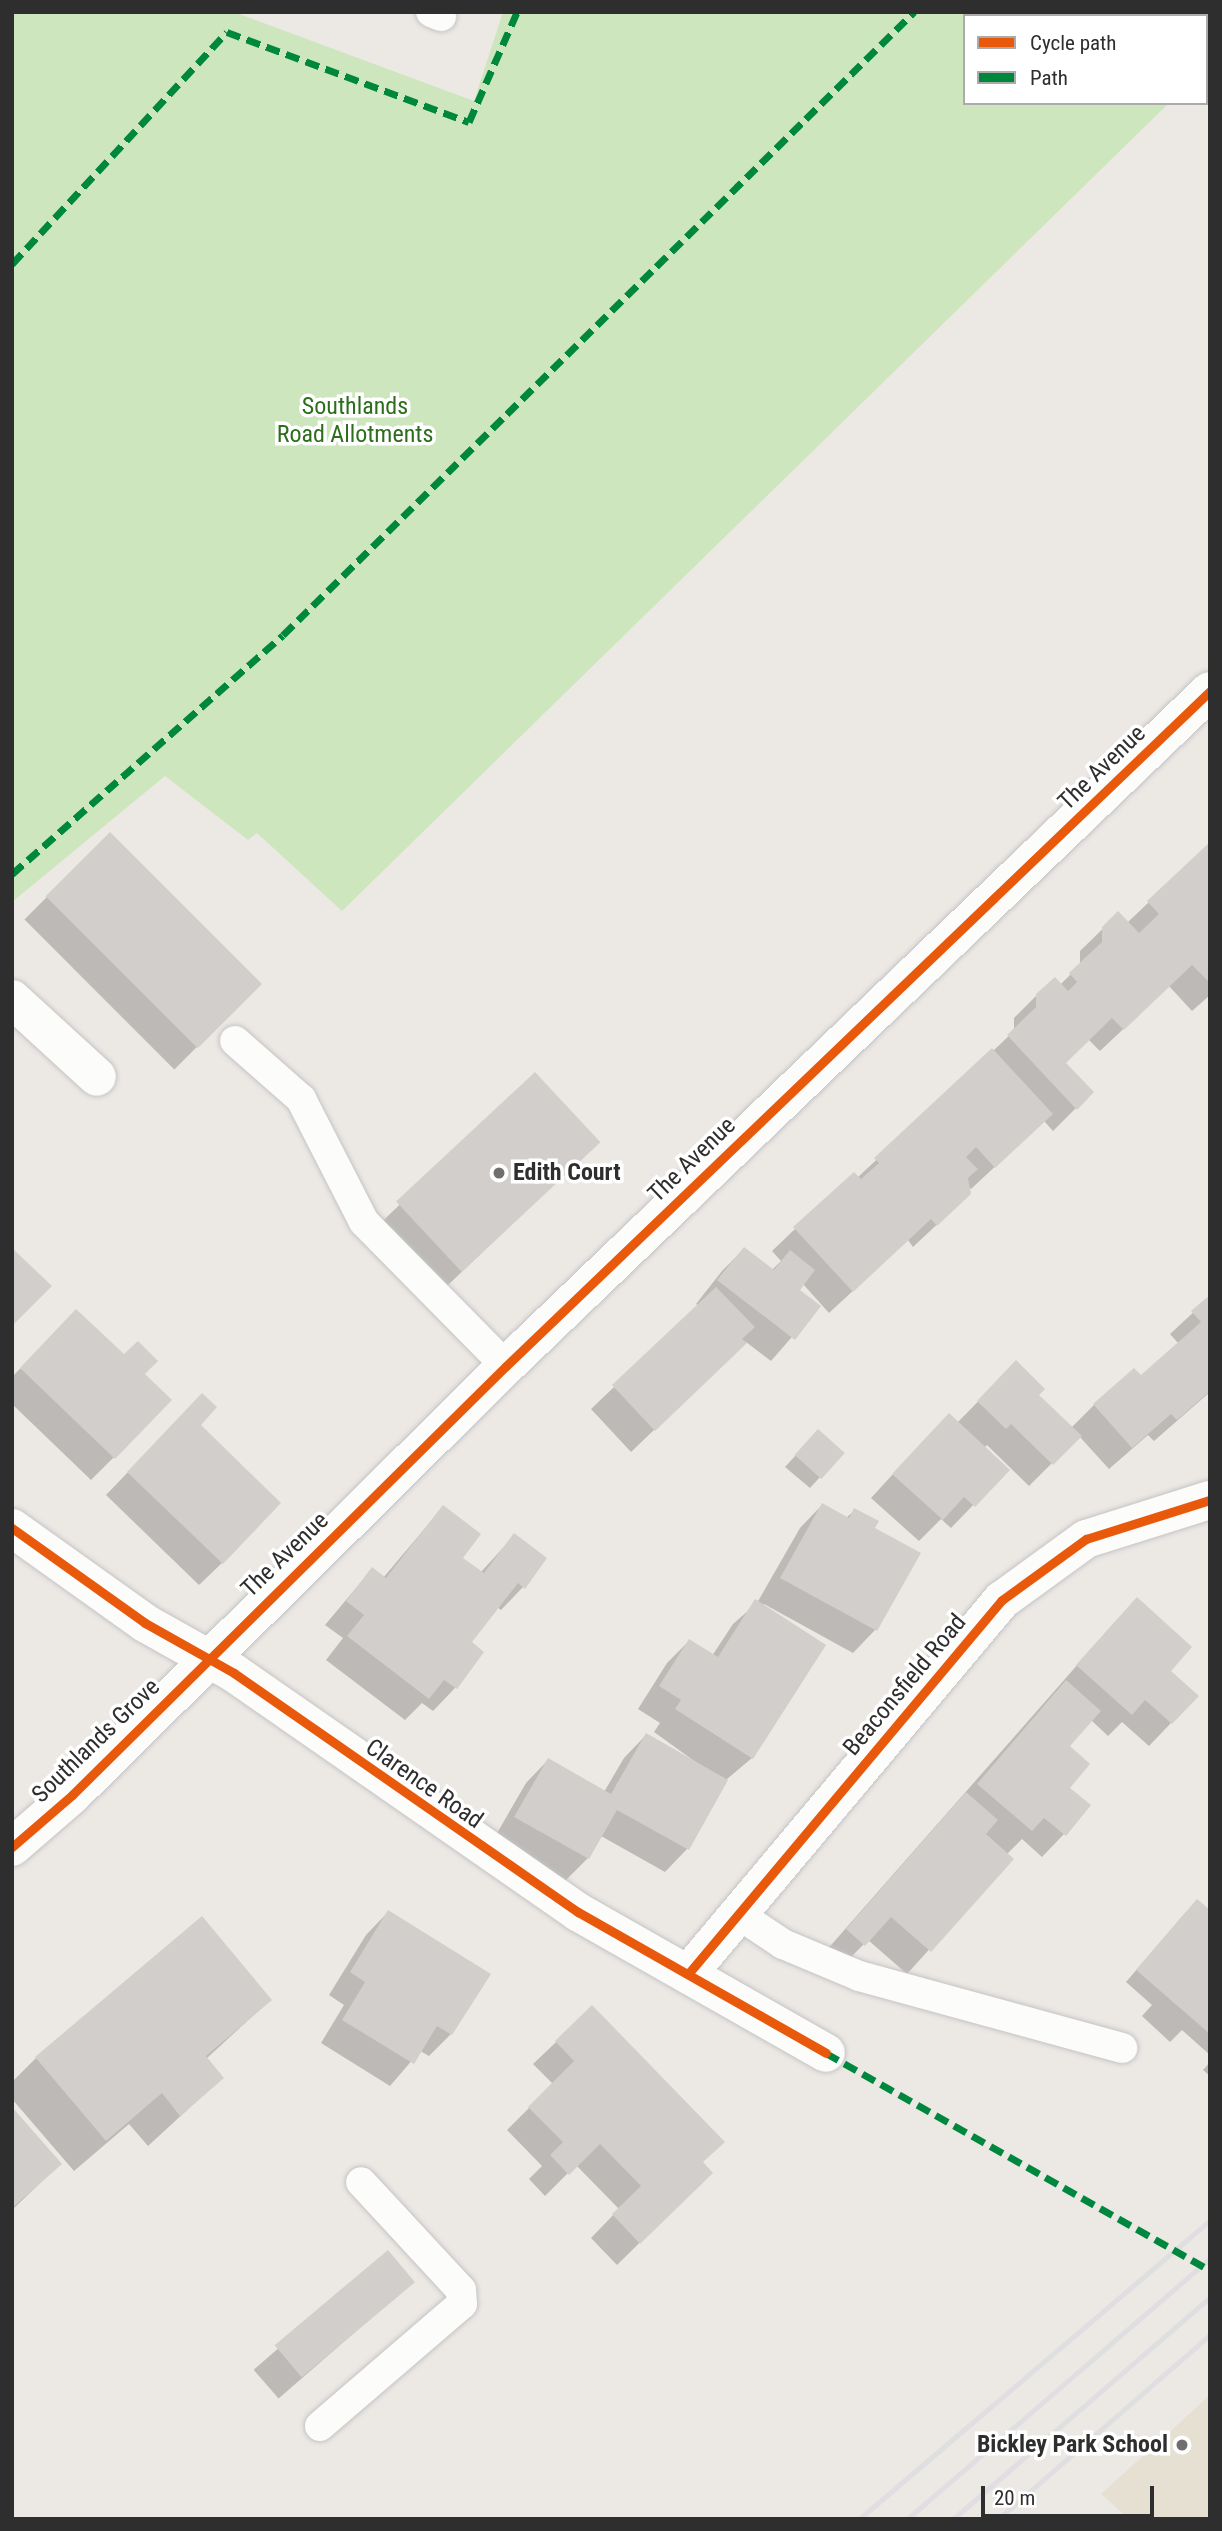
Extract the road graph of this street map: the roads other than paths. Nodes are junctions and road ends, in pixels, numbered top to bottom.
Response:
1 (1210, 691) edge
2 (12, 999) edge
3 (235, 1041) dead end
4 (97, 1077) dead end
5 (506, 1366) junction
6 (1210, 1500) edge
7 (12, 1528) edge
8 (205, 1661) junction
9 (12, 1847) edge
10 (738, 1914) junction
11 (688, 1974) junction
12 (1122, 2048) dead end
13 (826, 2053) dead end
14 (361, 2182) dead end
15 (320, 2426) dead end

1 - 5 street, The Avenue
2 - 4 street
3 - 5 lane
5 - 8 street, The Avenue
6 - 10 street, Beaconsfield Road
7 - 8 street, Clarence Road
8 - 9 street, Southlands Grove
8 - 11 street, Clarence Road
10 - 11 street, Beaconsfield Road
10 - 12 lane
11 - 13 street, Clarence Road
14 - 15 lane

